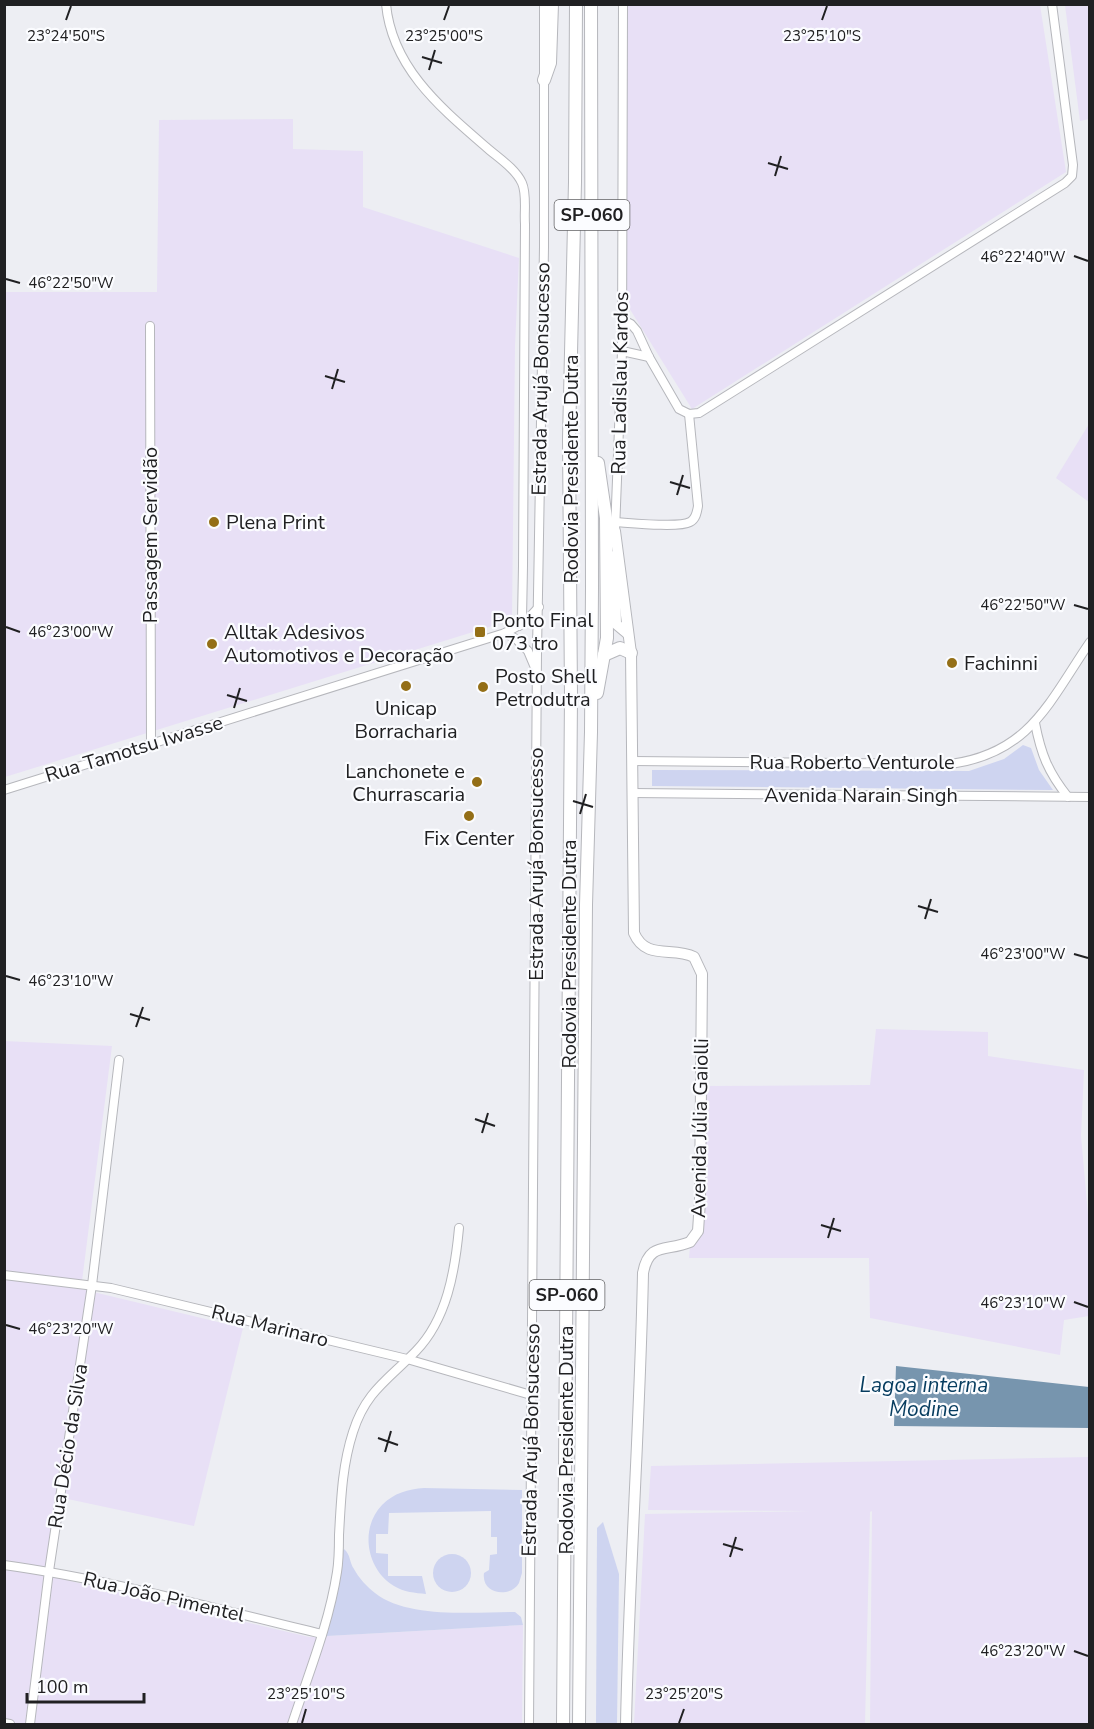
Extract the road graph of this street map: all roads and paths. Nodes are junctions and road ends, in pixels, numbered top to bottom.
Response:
1 (386, 4) edge
2 (544, 4) edge
3 (552, 4) edge
4 (576, 4) edge
5 (591, 4) edge
6 (623, 4) edge
7 (1052, 4) edge
8 (544, 80) junction
9 (623, 320) junction
10 (150, 326) dead end
11 (622, 351) junction
12 (649, 357) junction
13 (689, 414) junction
14 (592, 426) junction
15 (604, 497) junction
16 (616, 527) junction
17 (539, 607) junction
18 (519, 626) junction
19 (505, 633) junction
20 (1089, 642) edge
21 (631, 653) junction
22 (604, 655) junction
23 (537, 671) junction
24 (1035, 723) junction
25 (591, 732) junction
26 (151, 744) junction
27 (632, 761) junction
28 (4, 790) edge
29 (632, 793) junction
30 (1068, 797) junction
31 (1089, 797) edge
32 (119, 1060) dead end
33 (459, 1228) dead end
34 (4, 1275) edge
35 (92, 1286) junction
36 (407, 1359) junction
37 (531, 1395) junction
38 (4, 1565) edge
39 (49, 1571) junction
40 (322, 1634) junction
41 (4, 1723) edge
42 (10, 1725) edge
43 (30, 1725) edge
44 (292, 1725) edge
45 (529, 1725) edge
46 (563, 1725) edge
47 (579, 1725) edge
48 (626, 1725) edge

1 - 18 street
2 - 8 street, Estrada Arujá Bonsucesso
3 - 8 highway
4 - 46 highway, Rodovia Presidente Dutra / SP-060
5 - 14 highway, Rodovia Presidente Dutra / SP-060
6 - 9 street, Rua Ladislau Kardos
7 - 13 street
8 - 17 street, Estrada Arujá Bonsucesso
9 - 11 street, Rua Ladislau Kardos
9 - 12 street
10 - 26 street, Passagem Servidão
11 - 12 street
11 - 16 street, Rua Ladislau Kardos
12 - 13 street
13 - 16 street
14 - 15 highway
14 - 25 highway, Rodovia Presidente Dutra / SP-060
15 - 16 highway
15 - 22 highway
16 - 21 main road
17 - 18 street, Rua Tamotsu Iwasse
17 - 23 street, Estrada Arujá Bonsucesso
18 - 19 street, Rua Tamotsu Iwasse
19 - 23 street
19 - 26 street, Rua Tamotsu Iwasse
20 - 24 street, Rua Roberto Venturole
21 - 22 highway
21 - 27 main road
22 - 25 highway
23 - 37 street, Estrada Arujá Bonsucesso
24 - 27 street, Rua Roberto Venturole
24 - 30 street
25 - 47 highway, Rodovia Presidente Dutra / SP-060
26 - 28 street, Rua Tamotsu Iwasse
27 - 29 main road, Avenida Júlia Gaiolli
29 - 30 street, Avenida Narain Singh
29 - 48 main road, Avenida Júlia Gaiolli
30 - 31 street, Avenida Narain Singh
32 - 35 street, Rua Décio da Silva
33 - 36 street
34 - 35 street, Rua Marinaro
35 - 36 street, Rua Marinaro
35 - 39 street, Rua Décio da Silva
36 - 37 street, Rua Marinaro
36 - 40 street
37 - 45 street, Estrada Arujá Bonsucesso
38 - 39 street, Rua João Pimentel
39 - 40 street, Rua João Pimentel
39 - 43 street, Rua Décio da Silva
40 - 44 street
41 - 42 street

